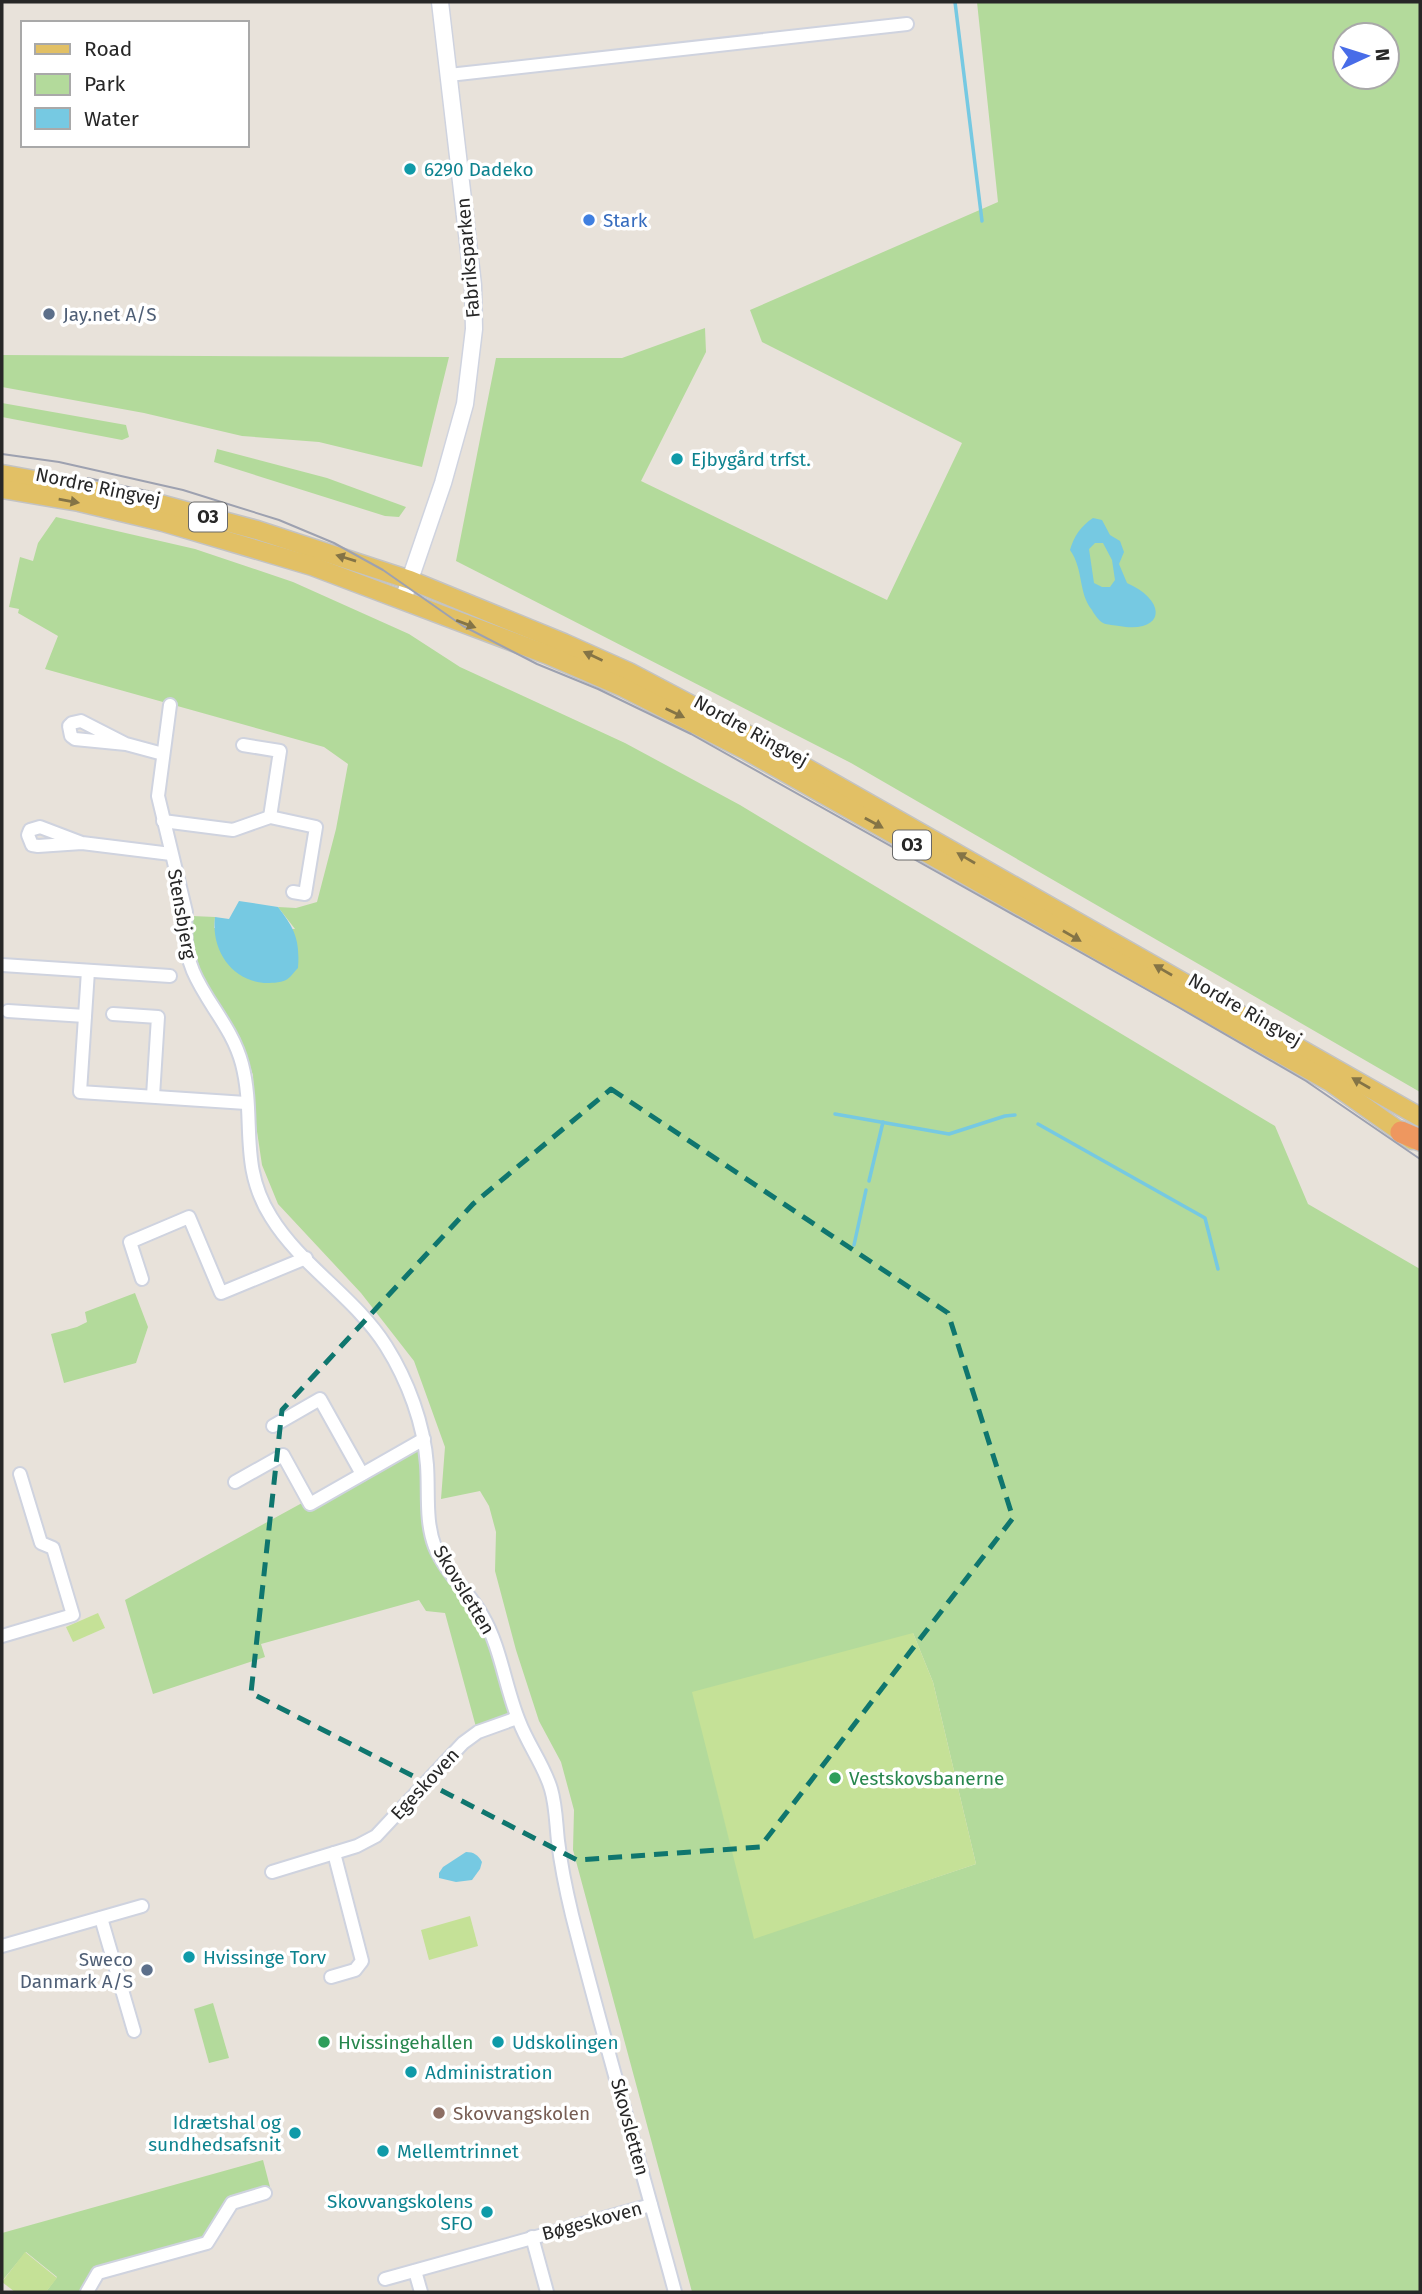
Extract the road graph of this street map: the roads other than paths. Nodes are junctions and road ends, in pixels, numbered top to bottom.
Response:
1 (440, 2) edge
2 (907, 24) dead end
3 (449, 75) junction
4 (2, 474) edge
5 (2, 489) edge
6 (410, 580) junction
7 (403, 600) junction
8 (170, 705) dead end
9 (126, 744) dead end
10 (243, 745) dead end
11 (163, 754) junction
12 (271, 817) junction
13 (163, 821) junction
14 (82, 843) dead end
15 (171, 855) junction
16 (293, 892) dead end
17 (2, 965) edge
18 (88, 971) junction
19 (194, 974) joint
20 (170, 976) dead end
21 (8, 1011) dead end
22 (113, 1014) dead end
23 (85, 1016) junction
24 (153, 1096) junction
25 (246, 1103) junction
26 (1420, 1117) edge
27 (1414, 1139) edge
28 (306, 1258) junction
29 (142, 1279) dead end
30 (273, 1426) dead end
31 (424, 1439) junction
32 (20, 1474) dead end
33 (362, 1474) junction
34 (235, 1482) dead end
35 (2, 1636) edge
36 (517, 1718) junction
37 (334, 1853) junction
38 (272, 1872) dead end
39 (142, 1906) dead end
40 (101, 1918) junction
41 (2, 1946) edge
42 (331, 1977) dead end
43 (134, 2031) dead end
44 (265, 2193) dead end
45 (651, 2205) junction
46 (532, 2237) junction
47 (415, 2271) junction
48 (385, 2279) dead end
49 (87, 2292) edge
50 (421, 2292) edge
51 (547, 2292) edge
52 (675, 2292) edge

1 - 3 street, Fabriksparken
2 - 3 street
3 - 6 street, Fabriksparken
6 -> 4 main road, Nordre Ringvej / O3
5 -> 7 main road, Nordre Ringvej / O3
6 - 7 street, Fabriksparken
26 -> 6 main road, Nordre Ringvej / O3
7 -> 27 main road, Nordre Ringvej / O3
8 - 11 street, Stensbjerg
9 - 11 street
10 - 12 street
11 - 13 street, Stensbjerg
12 - 13 street
12 - 16 street
13 - 15 street, Stensbjerg
14 - 15 street, Stensbjerg
15 - 19 street, Stensbjerg
17 - 18 street
18 - 20 street
18 - 23 street
19 - 25 street, Skovsletten
21 - 23 street
22 - 24 street
23 - 24 street
24 - 25 street
25 - 28 street, Skovsletten
28 - 29 street
28 - 31 street, Skovsletten
30 - 33 street
31 - 33 street
31 - 36 street, Skovsletten
32 - 35 street
33 - 34 street
36 - 37 street, Egeskoven
36 - 45 street, Skovsletten
37 - 38 street, Egeskoven
37 - 42 street
39 - 40 street
40 - 41 street
40 - 43 street
44 - 49 street
45 - 46 street, Bøgeskoven
45 - 52 street, Skovsletten
46 - 47 street, Bøgeskoven
46 - 51 street, Bøgeskoven
47 - 48 street, Bøgeskoven
47 - 50 street

